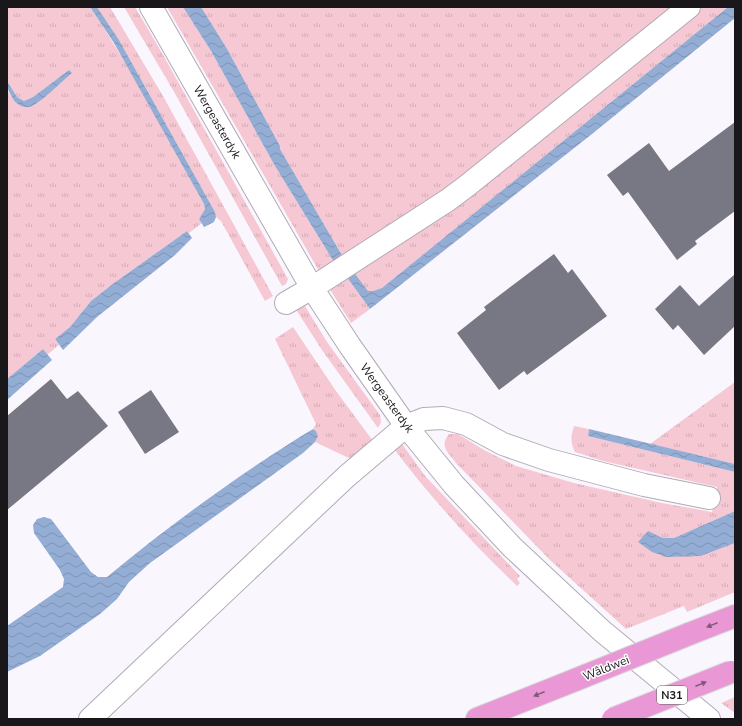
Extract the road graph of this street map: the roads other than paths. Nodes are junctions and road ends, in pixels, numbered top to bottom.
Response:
1 (151, 7) edge
2 (688, 7) edge
3 (312, 288) junction
4 (286, 303) dead end
5 (406, 426) junction
6 (709, 498) dead end
7 (735, 616) edge
8 (733, 671) edge
9 (90, 719) edge
10 (477, 719) edge
11 (613, 719) edge
12 (708, 719) edge

1 - 3 street, Wergeasterdyk
2 - 3 street
3 - 4 street
3 - 5 street, Wergeasterdyk
5 - 6 street
5 - 9 street
5 - 12 street, Wergeasterdyk
7 -> 10 highway, Wâldwei, bridge
11 -> 8 highway, N31, bridge

